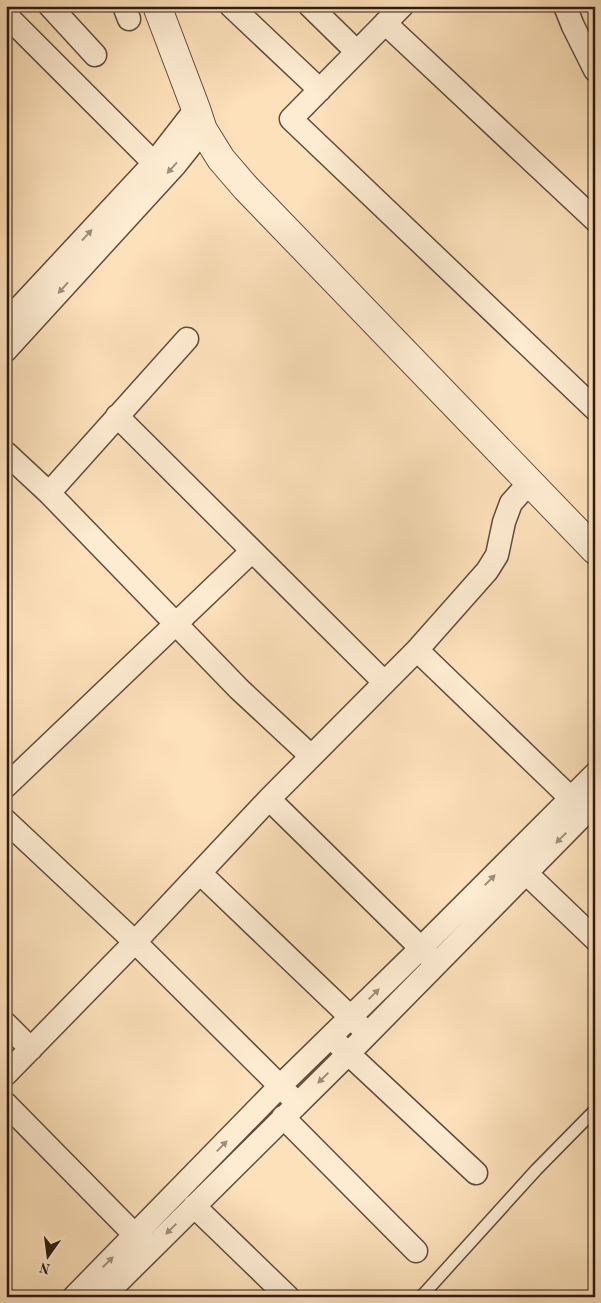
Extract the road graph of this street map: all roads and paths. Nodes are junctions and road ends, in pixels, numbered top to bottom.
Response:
1 (50, 6) edge
2 (157, 6) edge
3 (231, 6) edge
4 (310, 6) edge
5 (402, 6) edge
6 (565, 6) edge
7 (6, 15) edge
8 (386, 23) junction
9 (357, 52) junction
10 (95, 55) dead end
11 (593, 63) edge
12 (320, 90) junction
13 (200, 120) junction
14 (154, 163) junction
15 (595, 220) edge
16 (6, 322) edge
17 (187, 338) dead end
18 (6, 350) edge
19 (595, 409) edge
20 (117, 416) junction
21 (6, 454) edge
22 (529, 483) junction
23 (49, 493) junction
24 (252, 550) junction
25 (595, 550) edge
26 (175, 623) junction
27 (417, 650) junction
28 (384, 682) junction
29 (311, 756) junction
30 (595, 774) edge
31 (6, 786) edge
32 (269, 799) junction
33 (584, 805) edge
34 (6, 821) edge
35 (200, 873) junction
36 (526, 873) junction
37 (595, 939) edge
38 (135, 942) junction
39 (429, 956) junction
40 (350, 1017) junction
41 (6, 1024) edge
42 (368, 1033) junction
43 (330, 1037) junction
44 (31, 1049) junction
45 (348, 1054) junction
46 (6, 1074) edge
47 (280, 1086) junction
48 (6, 1104) edge
49 (290, 1110) junction
50 (595, 1110) edge
51 (476, 1173) dead end
52 (194, 1206) junction
53 (140, 1244) junction
54 (416, 1251) dead end
55 (74, 1297) edge
56 (103, 1297) edge
57 (288, 1297) edge
58 (421, 1297) edge

1 - 10 street
2 - 13 street
3 - 12 street
4 - 9 street
5 - 8 street
6 - 11 street
7 - 14 street
8 - 9 street
8 - 15 street
9 - 12 street
12 - 19 street
13 - 14 street
13 -> 18 street
13 - 22 street
16 -> 14 street
17 - 20 street
20 - 23 street
20 - 24 street
21 - 23 street
22 - 25 street
22 - 27 street
23 - 26 street
24 - 26 street
24 - 28 street
26 - 29 street
26 - 31 street
27 - 28 street
27 - 33 street
28 - 29 street
29 - 32 street
30 - 33 street
32 - 35 street
32 - 39 street
33 -> 36 street
39 -> 33 street
34 - 38 street
35 - 38 street
35 - 40 street
36 - 37 street
36 - 39 street
38 - 44 street
38 - 47 street
40 -> 39 street
39 - 42 street
40 - 42 street
40 - 43 street
41 - 44 street
42 - 45 street
43 - 45 street
43 - 47 street
44 - 46 street
45 -> 49 street
45 - 51 street
47 - 49 street
53 -> 47 street
48 - 53 street
49 - 52 street
49 - 54 street
50 - 58 lane
52 -> 53 street
52 - 57 street
55 -> 53 street
53 - 56 street

